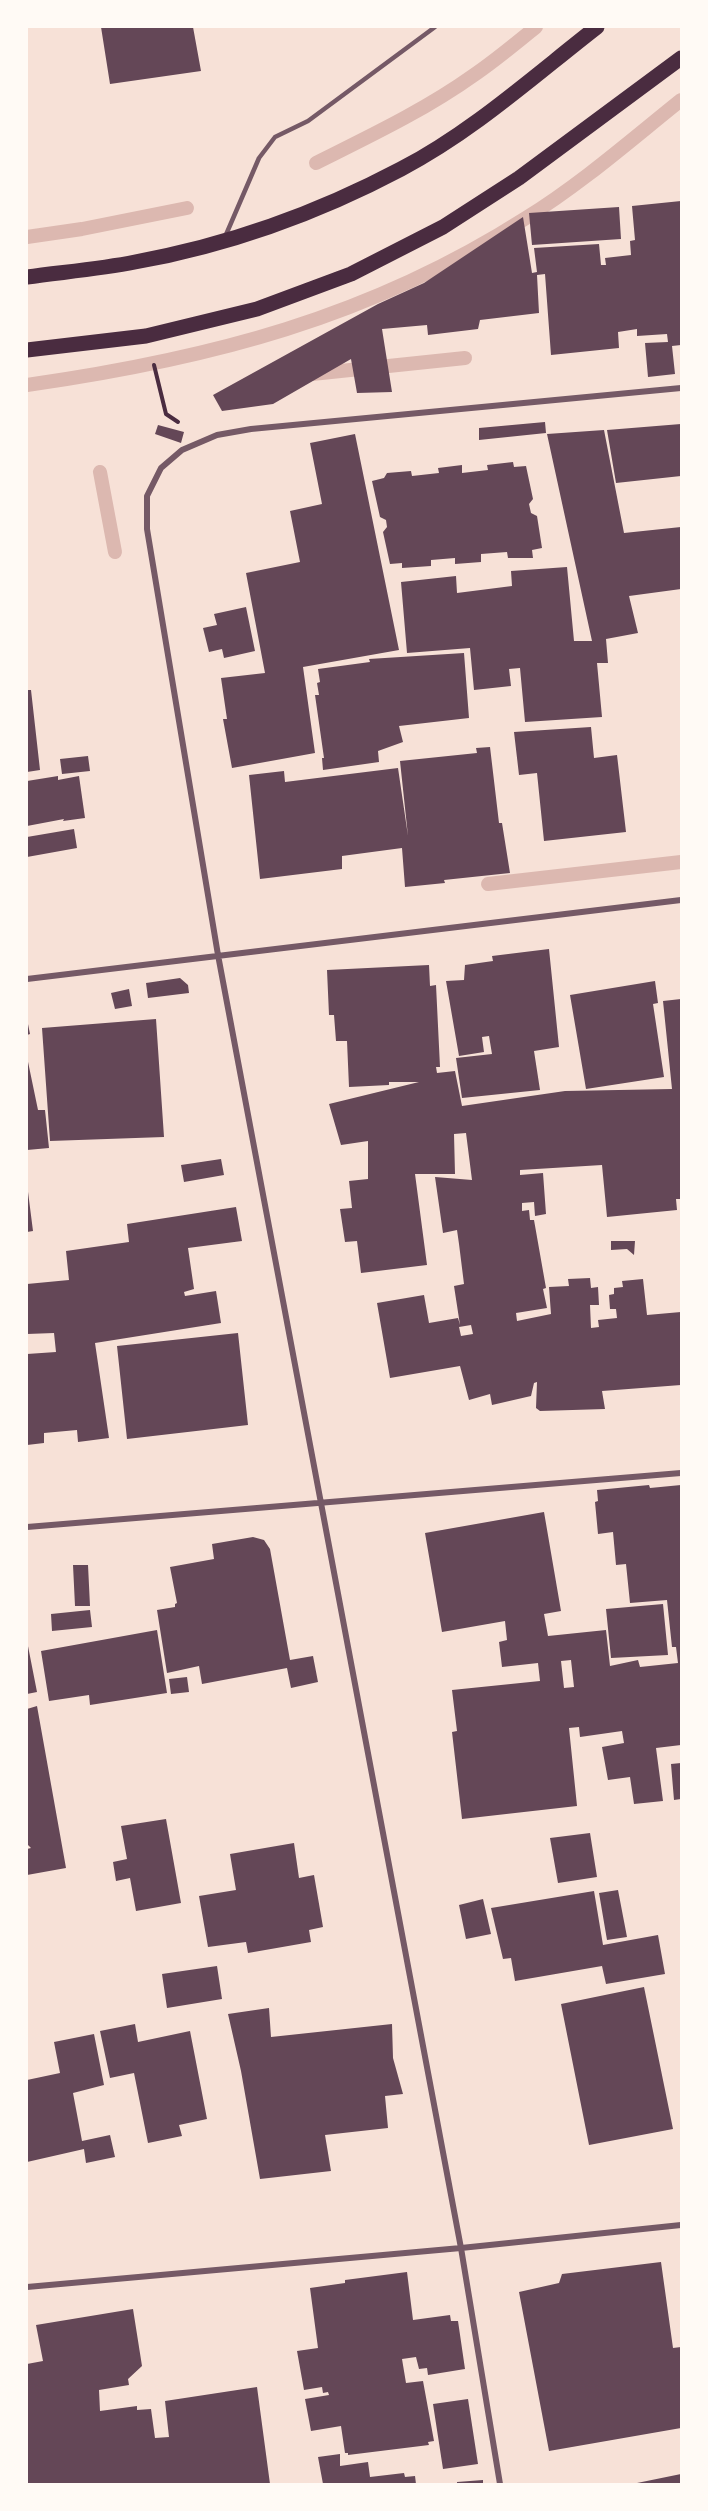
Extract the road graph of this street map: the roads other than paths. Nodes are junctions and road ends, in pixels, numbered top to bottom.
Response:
1 (435, 27) edge
2 (597, 27) edge
3 (681, 58) edge
4 (223, 242) junction
5 (27, 277) edge
6 (27, 350) edge
7 (681, 388) edge
8 (681, 900) edge
9 (218, 955) junction
10 (27, 979) edge
11 (681, 1473) edge
12 (322, 1504) junction
13 (27, 1527) edge
14 (681, 2225) edge
15 (461, 2248) junction
16 (27, 2287) edge
17 (501, 2484) edge

1 - 4 lane
2 - 4 main road
3 - 6 main road
4 - 5 main road
7 - 9 street
8 - 9 street
9 - 10 street
9 - 12 street
11 - 12 street
12 - 13 street
12 - 15 street
14 - 15 street
15 - 16 street
15 - 17 street

